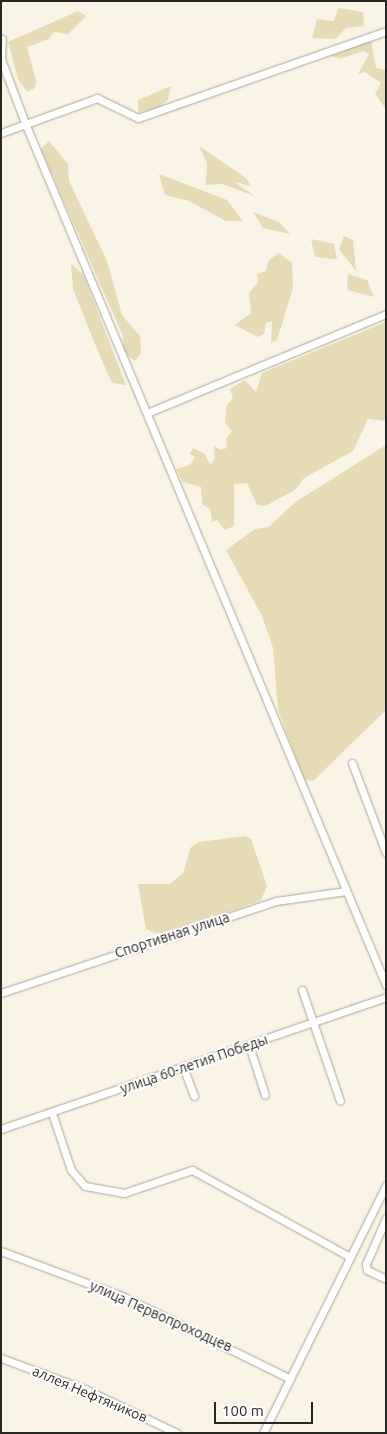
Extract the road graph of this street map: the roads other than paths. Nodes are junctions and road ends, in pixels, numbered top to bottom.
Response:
1 (386, 31) edge
2 (2, 38) edge
3 (25, 123) junction
4 (1, 133) edge
5 (386, 314) edge
6 (147, 414) junction
7 (352, 763) dead end
8 (386, 853) edge
9 (346, 891) junction
10 (386, 985) edge
11 (302, 990) dead end
12 (1, 994) edge
13 (386, 997) edge
14 (312, 1022) junction
15 (249, 1045) junction
16 (183, 1067) junction
17 (265, 1095) dead end
18 (194, 1096) dead end
19 (340, 1101) dead end
20 (52, 1113) junction
21 (1, 1129) edge
22 (386, 1184) edge
23 (386, 1218) edge
24 (1, 1251) edge
25 (350, 1257) junction
26 (386, 1279) edge
27 (1, 1358) edge
28 (289, 1378) junction
29 (177, 1433) edge
30 (263, 1433) edge

1 - 3 street
2 - 3 street
3 - 4 street
3 - 6 street
5 - 6 street
6 - 9 street
7 - 8 street
9 - 10 street
9 - 12 street, Спортивная улица
11 - 14 street
13 - 14 street, улица 60-летия Победы
14 - 15 street, улица 60-летия Победы
14 - 19 street
15 - 16 street, улица 60-летия Победы
15 - 17 street
16 - 18 street
16 - 20 street, улица 60-летия Победы
20 - 21 street, улица 60-летия Победы
20 - 25 street
22 - 25 street
23 - 26 street
24 - 28 street, улица Первопроходцев
25 - 28 street
27 - 29 street, аллея Нефтяников
28 - 30 street

